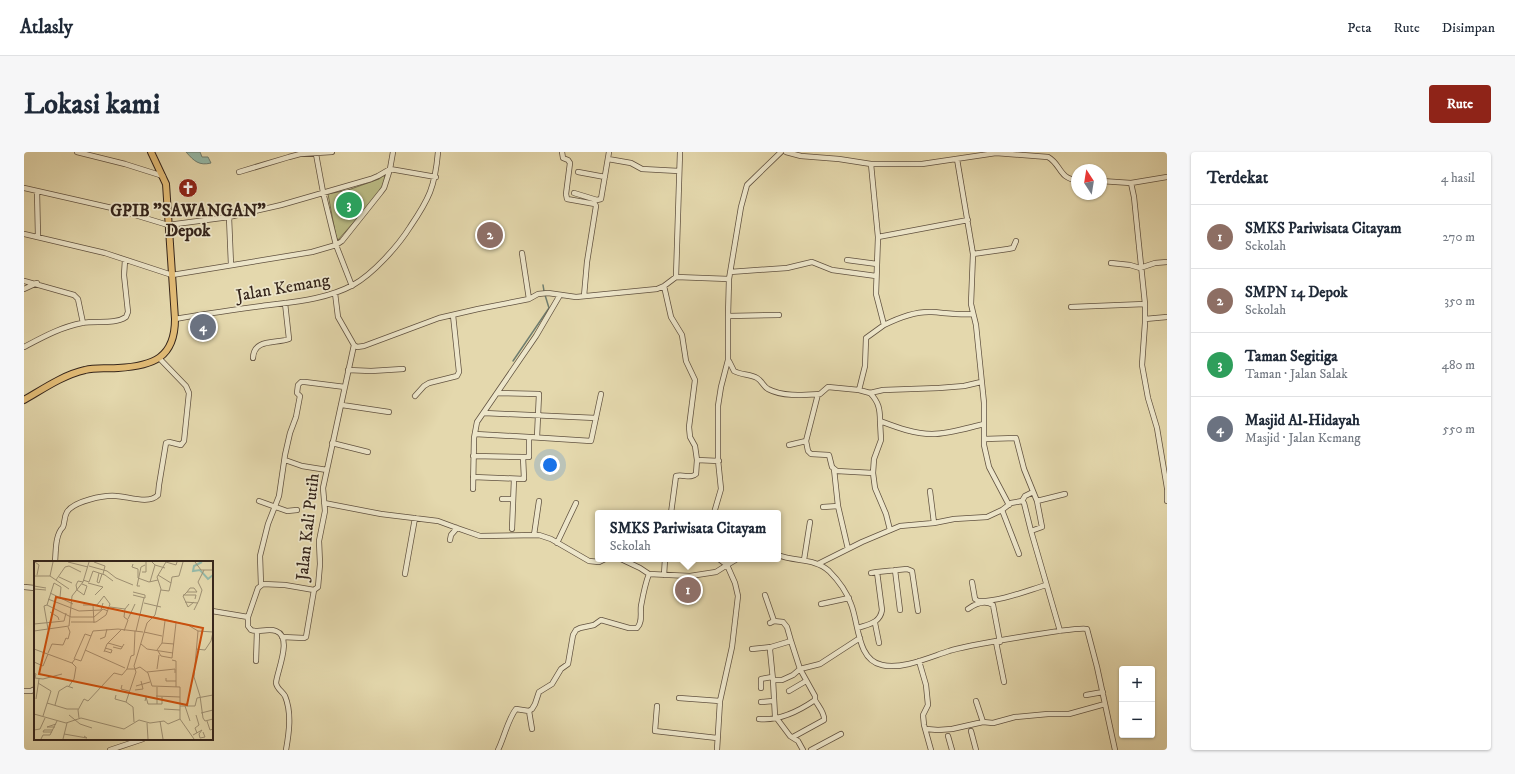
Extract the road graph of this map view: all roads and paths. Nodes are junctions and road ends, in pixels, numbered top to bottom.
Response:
1 (77, 152) edge
2 (151, 152) edge
3 (332, 152) edge
4 (393, 152) edge
5 (438, 152) edge
6 (562, 152) edge
7 (609, 152) edge
8 (680, 152) edge
9 (781, 152) edge
10 (786, 152) edge
11 (316, 154) junction
12 (608, 159) junction
13 (957, 159) junction
14 (871, 164) junction
15 (390, 168) junction
16 (679, 170) junction
17 (239, 172) dead end
18 (578, 172) dead end
19 (163, 176) junction
20 (436, 177) junction
21 (605, 177) junction
22 (1167, 177) edge
23 (1071, 179) edge
24 (1107, 181) edge
25 (1131, 183) junction
26 (24, 188) edge
27 (37, 191) junction
28 (323, 192) junction
29 (574, 193) dead end
30 (228, 217) junction
31 (968, 220) junction
32 (168, 225) junction
33 (24, 234) edge
34 (38, 237) junction
35 (878, 237) junction
36 (1016, 241) dead end
37 (336, 245) junction
38 (522, 253) dead end
39 (973, 254) junction
40 (125, 260) junction
41 (847, 260) dead end
42 (1167, 262) edge
43 (1111, 263) dead end
44 (877, 264) junction
45 (231, 265) junction
46 (1140, 268) junction
47 (172, 275) junction
48 (730, 276) junction
49 (876, 276) junction
50 (676, 277) junction
51 (24, 280) edge
52 (37, 283) junction
53 (352, 286) junction
54 (664, 286) junction
55 (24, 289) edge
56 (335, 293) junction
57 (560, 295) junction
58 (584, 296) junction
59 (529, 300) junction
60 (285, 302) junction
61 (1144, 304) junction
62 (1071, 307) dead end
63 (973, 314) junction
64 (453, 315) junction
65 (779, 315) dead end
66 (728, 316) junction
67 (1167, 317) edge
68 (175, 319) junction
69 (1145, 319) junction
70 (83, 323) junction
71 (884, 325) junction
72 (354, 345) junction
73 (24, 347) edge
74 (160, 358) junction
75 (253, 358) dead end
76 (728, 360) junction
77 (403, 369) dead end
78 (348, 370) junction
79 (982, 382) junction
80 (345, 387) junction
81 (859, 390) junction
82 (497, 393) junction
83 (870, 393) junction
84 (601, 394) dead end
85 (818, 394) junction
86 (415, 396) dead end
87 (24, 400) edge
88 (342, 405) junction
89 (389, 412) dead end
90 (484, 413) junction
91 (539, 416) junction
92 (596, 418) junction
93 (880, 422) junction
94 (984, 424) junction
95 (475, 434) junction
96 (529, 437) junction
97 (537, 437) junction
98 (984, 439) junction
99 (806, 441) junction
100 (332, 443) junction
101 (789, 445) dead end
102 (368, 452) dead end
103 (473, 456) junction
104 (524, 457) junction
105 (285, 460) junction
106 (697, 460) junction
107 (718, 461) junction
108 (834, 469) junction
109 (327, 470) junction
110 (873, 474) junction
111 (473, 477) junction
112 (514, 479) junction
113 (472, 489) dead end
114 (1167, 489) edge
115 (930, 490) dead end
116 (1033, 492) junction
117 (1065, 494) dead end
118 (502, 499) dead end
119 (513, 499) junction
120 (259, 501) dead end
121 (538, 501) dead end
122 (1022, 501) junction
123 (1037, 501) junction
124 (1167, 501) edge
125 (324, 503) junction
126 (576, 503) dead end
127 (1009, 505) junction
128 (274, 506) junction
129 (838, 506) junction
130 (823, 507) dead end
131 (297, 510) dead end
132 (671, 510) edge
133 (715, 510) edge
134 (1002, 510) junction
135 (415, 518) junction
136 (810, 522) dead end
137 (934, 523) junction
138 (456, 528) junction
139 (512, 529) dead end
140 (890, 530) junction
141 (1031, 531) junction
142 (534, 535) junction
143 (450, 540) dead end
144 (558, 543) junction
145 (848, 549) junction
146 (1019, 554) dead end
147 (781, 555) edge
148 (804, 560) junction
149 (56, 561) edge
150 (595, 562) edge
151 (627, 562) edge
152 (665, 562) edge
153 (724, 562) edge
154 (732, 562) edge
155 (818, 564) junction
156 (727, 565) junction
157 (895, 570) junction
158 (878, 572) junction
159 (871, 573) dead end
160 (405, 574) dead end
161 (649, 574) junction
162 (664, 575) junction
163 (972, 582) dead end
164 (1046, 585) junction
165 (260, 586) junction
166 (24, 587) edge
167 (34, 588) edge
168 (314, 590) junction
169 (765, 595) dead end
170 (849, 598) junction
171 (821, 604) dead end
172 (968, 609) dead end
173 (900, 610) dead end
174 (213, 611) edge
175 (918, 611) dead end
176 (248, 617) junction
177 (875, 623) junction
178 (858, 628) junction
179 (257, 631) junction
180 (1060, 631) junction
181 (282, 637) junction
182 (860, 638) junction
183 (791, 641) junction
184 (998, 642) junction
185 (879, 643) dead end
186 (771, 647) junction
187 (752, 649) dead end
188 (256, 661) dead end
189 (919, 661) junction
190 (800, 669) junction
191 (773, 679) junction
192 (806, 681) junction
193 (1004, 682) dead end
194 (761, 688) dead end
195 (34, 690) edge
196 (24, 691) edge
197 (789, 691) dead end
198 (1102, 692) junction
199 (1086, 695) dead end
200 (679, 698) dead end
201 (815, 700) junction
202 (720, 701) junction
203 (773, 701) junction
204 (976, 701) dead end
205 (761, 702) dead end
206 (1105, 704) junction
207 (657, 706) dead end
208 (529, 711) junction
209 (777, 718) junction
210 (759, 719) dead end
211 (983, 722) junction
212 (532, 728) dead end
213 (926, 729) junction
214 (971, 731) dead end
215 (841, 734) dead end
216 (948, 736) dead end
217 (793, 737) junction
218 (717, 738) junction
219 (140, 740) edge
220 (110, 750) edge
221 (286, 750) edge
222 (498, 750) edge
223 (717, 750) edge
224 (803, 750) edge
225 (811, 750) edge
226 (931, 750) edge
227 (952, 750) edge
228 (976, 750) edge
229 (1115, 750) edge

1 - 19 street
2 - 19 main road
3 - 11 street
4 - 15 street
5 - 20 street, Jalan Kemang
6 - 58 street
7 - 12 street
8 - 16 street
9 - 48 street
10 - 14 street
11 - 17 street
11 - 28 street
12 - 16 street
12 - 21 street
13 - 14 street
13 - 23 street
13 - 31 street
14 - 35 street
15 - 20 street
15 - 28 street
15 - 37 street
16 - 50 street
18 - 21 street
19 - 32 main road
20 - 53 street, Jalan Kemang
21 - 29 street
22 - 25 street
24 - 25 street
25 - 46 street
26 - 27 street
27 - 32 street
27 - 34 street
28 - 30 street
28 - 37 street
30 - 32 street
30 - 45 street
31 - 35 street
31 - 39 street
32 - 47 main road
33 - 34 street
34 - 40 street
35 - 44 street
36 - 39 street
37 - 45 street
37 - 53 street
38 - 59 street
39 - 63 street
40 - 47 street
40 - 70 street
41 - 44 street
42 - 46 street
43 - 46 street
44 - 49 street
45 - 47 street
46 - 61 street
47 - 68 main road
48 - 49 street
48 - 50 street
48 - 66 street
49 - 71 street
50 - 54 street
51 - 52 street
52 - 55 street
52 - 70 street
53 - 56 street, Jalan Kemang
54 - 58 street
54 - 106 street
56 - 60 street, Jalan Kemang
56 - 72 street
57 - 58 street
57 - 59 street
57 - 82 street
59 - 64 street
60 - 68 street, Jalan Kemang
60 - 75 street
61 - 62 street
61 - 69 street
63 - 71 street
63 - 79 street
64 - 72 street
64 - 86 street
65 - 66 street
66 - 76 street
67 - 69 street
68 - 74 main road
69 - 114 street
70 - 73 street
71 - 81 street
72 - 78 street, Jalan Kali Putih
74 - 87 main road
74 - 149 street
76 - 85 street
76 - 107 street
77 - 78 street
78 - 80 street, Jalan Kali Putih
79 - 83 street
79 - 94 street
80 - 88 street, Jalan Kali Putih
80 - 105 street
81 - 83 street
81 - 85 street
82 - 90 street
82 - 91 street
83 - 93 street
84 - 92 street
85 - 99 street
88 - 89 street
88 - 100 street, Jalan Kali Putih
90 - 91 street
90 - 95 street
91 - 92 street
91 - 97 street
92 - 97 street
93 - 94 street
93 - 110 street
94 - 98 street
95 - 96 street
95 - 103 street
96 - 97 street
96 - 104 street
98 - 116 street
98 - 127 street
99 - 101 street
99 - 108 street
100 - 102 street
100 - 109 street, Jalan Kali Putih
103 - 104 street
103 - 111 street
104 - 112 street
105 - 109 street
105 - 128 street
106 - 107 street
106 - 132 street
107 - 133 street
108 - 110 street
108 - 129 street
109 - 125 street, Jalan Kali Putih
110 - 140 street
111 - 112 street
111 - 113 street
112 - 119 street
114 - 124 street
115 - 137 street
116 - 122 street
116 - 123 street
117 - 123 street
118 - 119 street
119 - 139 street
120 - 128 street
121 - 142 street
122 - 127 street
122 - 141 street
123 - 141 street
125 - 135 street
125 - 168 street, Jalan Kali Putih
126 - 144 street
127 - 134 street
128 - 131 street
128 - 165 street
129 - 130 street
129 - 145 street
134 - 137 street
134 - 146 street
135 - 138 street
135 - 160 street
136 - 148 street
137 - 140 street
138 - 142 street
138 - 143 street
140 - 145 street
141 - 164 street
142 - 144 street
144 - 150 street
145 - 155 street
147 - 148 street
148 - 155 street
151 - 161 street
152 - 162 street
153 - 156 street
154 - 156 street
155 - 170 street
156 - 162 street
156 - 202 street
157 - 158 street
157 - 173 street
157 - 175 street
158 - 159 street
158 - 177 street
161 - 162 street
161 - 208 street
163 - 164 street
164 - 180 street
165 - 168 street, Jalan Kali Putih
165 - 176 street
166 - 167 street
168 - 181 street
169 - 183 street
170 - 171 street
170 - 178 street
172 - 184 street
174 - 176 street
176 - 179 street
177 - 178 street
177 - 185 street
178 - 182 street
179 - 181 street
179 - 188 street
180 - 184 street
180 - 198 street
181 - 221 street
182 - 189 street
182 - 190 street
183 - 186 street
183 - 190 street
184 - 189 street
184 - 193 street
186 - 187 street
186 - 191 street
189 - 213 street
190 - 191 street
190 - 192 street
191 - 194 street
191 - 203 street
192 - 197 street
192 - 201 street
195 - 196 street
198 - 199 street
198 - 206 street
200 - 202 street
201 - 209 street
201 - 217 street
202 - 218 street
203 - 205 street
203 - 209 street
204 - 211 street
206 - 211 street
206 - 229 street
207 - 218 street
208 - 212 street
208 - 222 street
209 - 210 street
209 - 217 street
211 - 213 street
213 - 226 street
214 - 228 street
215 - 225 street
216 - 227 street
217 - 224 street
218 - 223 street
219 - 220 street

